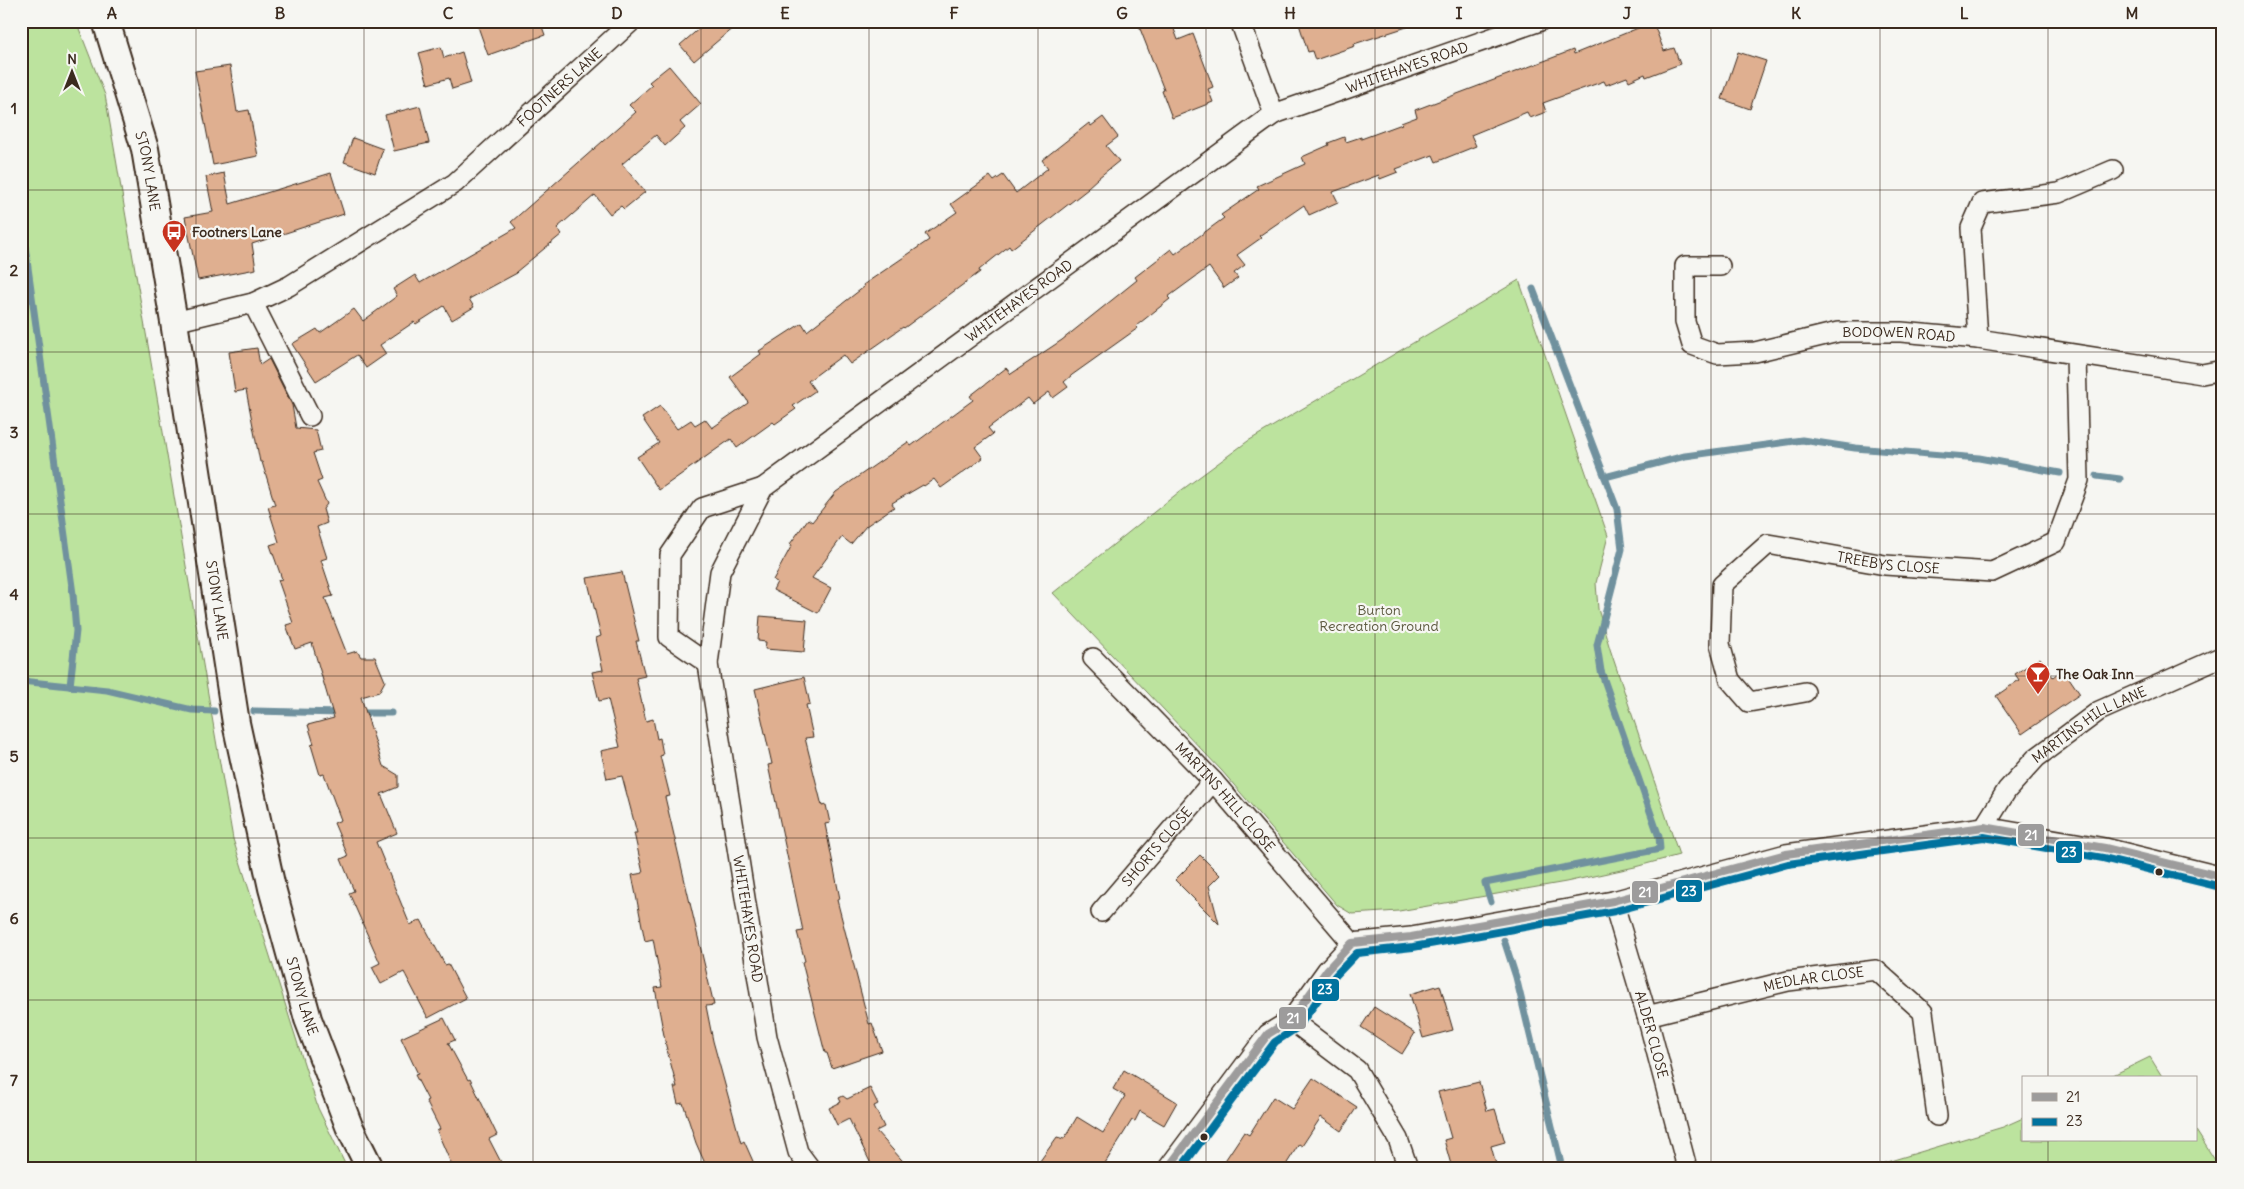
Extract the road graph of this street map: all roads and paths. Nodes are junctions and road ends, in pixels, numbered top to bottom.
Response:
1 (106, 21) edge
2 (632, 21) edge
3 (1240, 21) edge
4 (1540, 21) edge
5 (1274, 114) junction
6 (2113, 170) dead end
7 (1720, 266) dead end
8 (253, 303) junction
9 (174, 322) junction
10 (1978, 339) junction
11 (2076, 355) junction
12 (2223, 370) edge
13 (310, 416) dead end
14 (763, 488) junction
15 (2223, 656) edge
16 (1093, 658) dead end
17 (708, 664) junction
18 (1805, 692) dead end
19 (1213, 781) junction
20 (1984, 827) junction
21 (2223, 877) edge
22 (1613, 900) junction
23 (1101, 912) dead end
24 (1352, 943) junction
25 (1647, 1016) junction
26 (1291, 1020) junction
27 (1937, 1116) dead end
28 (370, 1168) edge
29 (810, 1168) edge
30 (1168, 1168) edge
31 (1408, 1168) edge
32 (1687, 1168) edge

1 - 9 main road, STONY LANE
2 - 8 street, FOOTNERS LANE
3 - 5 street
4 - 5 street, WHITEHAYES ROAD
5 - 14 street, WHITEHAYES ROAD
6 - 10 street
7 - 10 street, BODOWEN ROAD
8 - 9 street, FOOTNERS LANE
8 - 13 street
9 - 28 main road, STONY LANE
10 - 11 street, BODOWEN ROAD
11 - 12 street, BODOWEN ROAD
11 - 18 street, TREEBYS CLOSE
14 - 17 street, WHITEHAYES ROAD
14 - 17 street, WHITEHAYES ROAD
15 - 20 street, MARTINS HILL LANE
16 - 19 street, MARTINS HILL CLOSE
17 - 29 street, WHITEHAYES ROAD
19 - 23 street, SHORTS CLOSE
19 - 24 street, MARTINS HILL CLOSE
20 - 21 street
20 - 22 street
22 - 24 street
22 - 25 street, ALDER CLOSE
24 - 26 street
25 - 27 street, MEDLAR CLOSE
25 - 32 street, ALDER CLOSE
26 - 30 street
26 - 31 street

